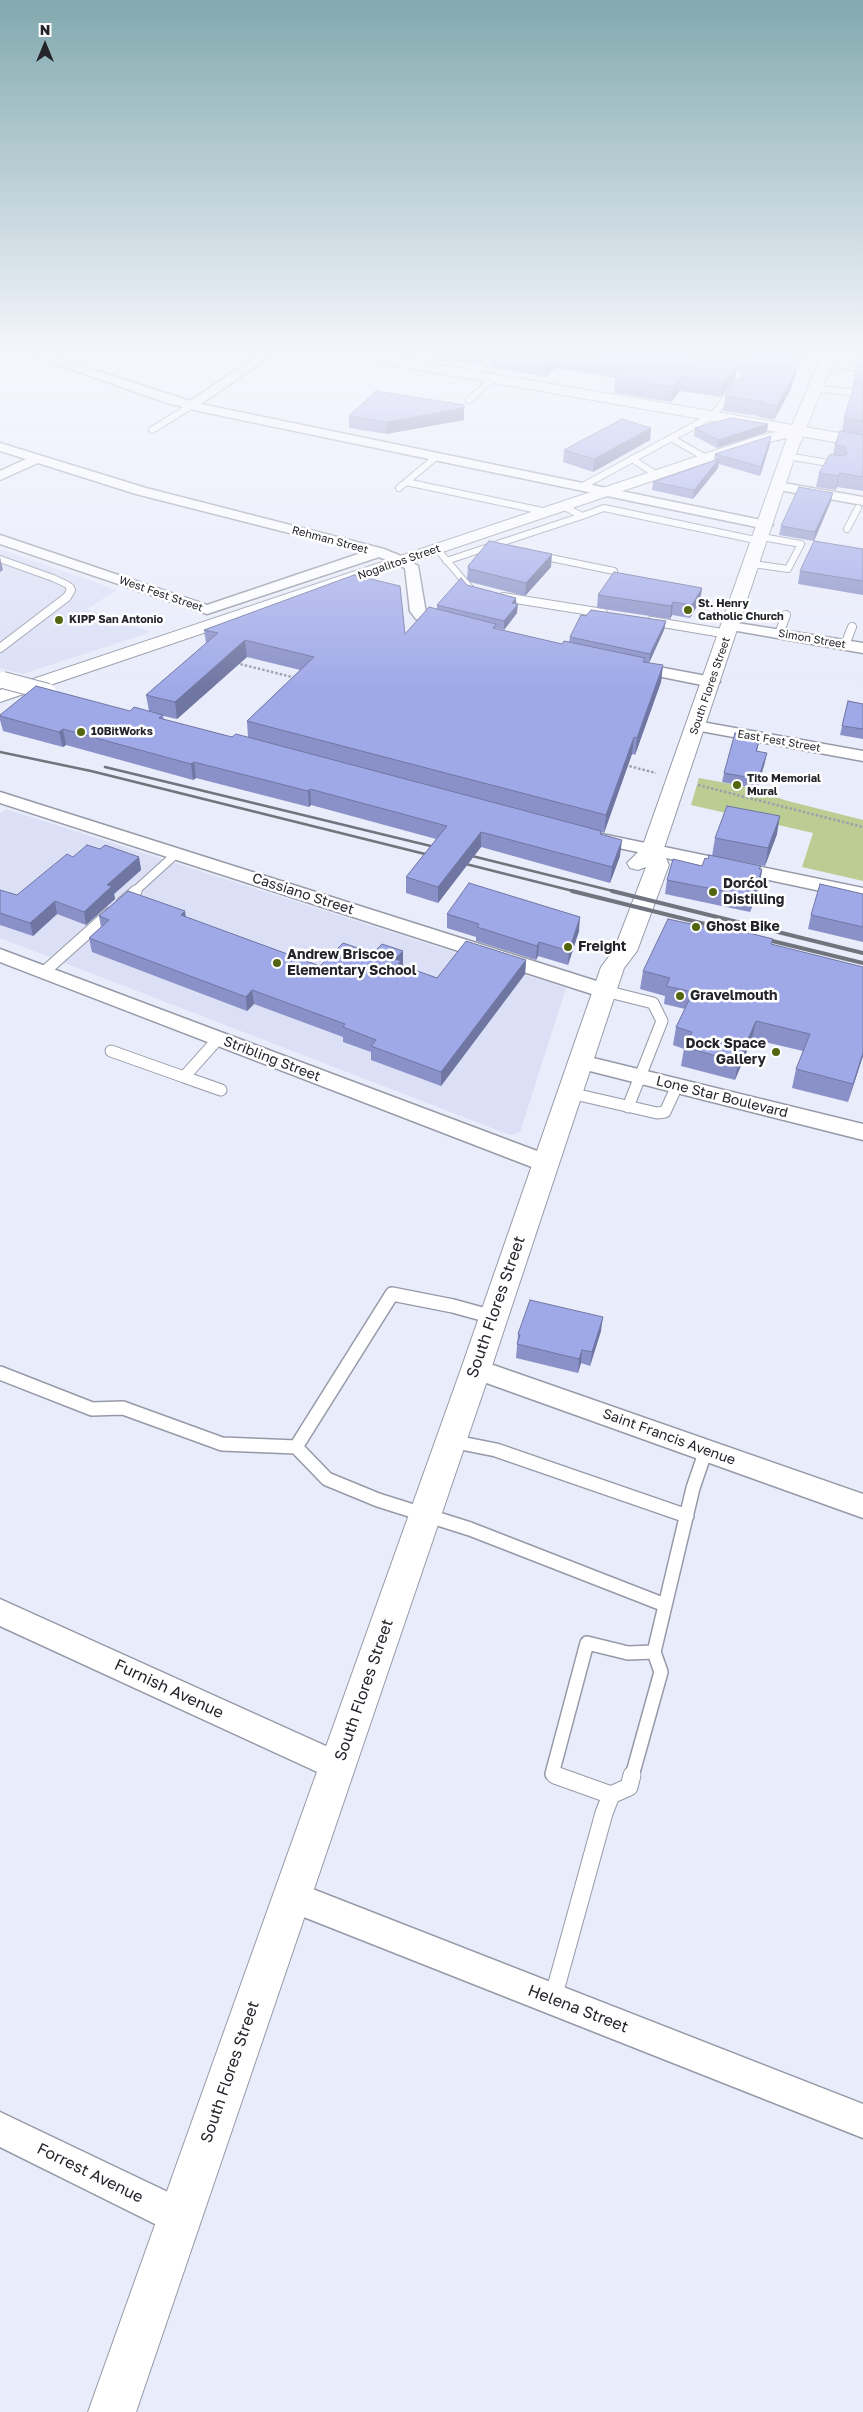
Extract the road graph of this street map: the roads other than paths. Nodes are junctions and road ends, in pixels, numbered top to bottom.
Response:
1 (24, 465) edge
2 (54, 465) edge
3 (427, 465) edge
4 (473, 465) edge
5 (622, 465) edge
6 (641, 465) edge
7 (686, 465) edge
8 (785, 465) edge
9 (657, 474) junction
10 (0, 476) edge
11 (406, 482) junction
12 (778, 486) junction
13 (581, 487) junction
14 (399, 488) dead end
15 (604, 492) junction
16 (861, 505) edge
17 (555, 509) junction
18 (704, 512) junction
19 (582, 516) junction
20 (692, 526) junction
21 (847, 529) dead end
22 (481, 534) junction
23 (763, 534) junction
24 (0, 539) edge
25 (496, 543) junction
26 (801, 544) junction
27 (810, 546) edge
28 (506, 548) edge
29 (379, 552) junction
30 (524, 552) edge
31 (442, 555) junction
32 (0, 559) edge
33 (401, 561) junction
34 (753, 564) junction
35 (614, 571) edge
36 (478, 590) edge
37 (495, 595) edge
38 (786, 615) dead end
39 (615, 616) edge
40 (642, 620) edge
41 (460, 626) edge
42 (852, 627) dead end
43 (730, 630) junction
44 (779, 634) junction
45 (845, 645) junction
46 (0, 648) edge
47 (863, 648) edge
48 (622, 665) edge
49 (712, 682) junction
50 (1, 685) edge
51 (67, 697) edge
52 (696, 726) junction
53 (863, 756) edge
54 (0, 797) edge
55 (575, 833) edge
56 (652, 851) junction
57 (177, 853) junction
58 (863, 894) edge
59 (0, 956) edge
60 (44, 972) junction
61 (609, 979) junction
62 (218, 1039) junction
63 (111, 1052) dead end
64 (184, 1077) junction
65 (576, 1077) junction
66 (641, 1077) junction
67 (677, 1086) junction
68 (221, 1090) dead end
69 (628, 1107) junction
70 (863, 1132) edge
71 (545, 1163) junction
72 (493, 1317) junction
73 (476, 1369) junction
74 (0, 1373) edge
75 (451, 1440) junction
76 (296, 1447) junction
77 (706, 1450) junction
78 (863, 1506) edge
79 (424, 1516) junction
80 (686, 1516) junction
81 (665, 1605) junction
82 (0, 1612) edge
83 (654, 1652) junction
84 (337, 1766) junction
85 (611, 1795) junction
86 (292, 1897) junction
87 (552, 1999) junction
88 (863, 2121) edge
89 (0, 2129) edge
90 (180, 2217) junction
91 (112, 2412) edge

1 - 10 street
2 - 29 street, Rehman Street
3 - 11 lane
4 - 13 street
5 - 13 lane
6 - 9 lane
7 - 9 main road, Nogalitos Street
8 - 12 main road, South Flores Street
9 - 15 main road, Nogalitos Street
11 - 14 lane
11 - 17 lane
12 - 16 street
12 - 23 main road, South Flores Street
13 - 15 street
15 - 17 main road, Nogalitos Street
15 - 18 street
16 - 21 lane
17 - 19 lane
17 - 22 main road, Nogalitos Street
18 - 20 lane
18 - 23 street
19 - 20 lane
19 - 25 lane
20 - 23 lane
22 - 25 lane
22 - 31 main road, Nogalitos Street
23 - 26 lane
23 - 34 main road, South Flores Street
24 - 29 street, West Fest Street
25 - 28 lane
25 - 31 lane
26 - 27 lane
26 - 34 lane
29 - 33 street, Rehman Street
30 - 35 lane
31 - 33 main road, Nogalitos Street
31 - 36 lane
32 - 46 lane
33 - 41 street
33 - 50 main road, Nogalitos Street
34 - 43 main road, South Flores Street
37 - 39 lane
38 - 44 lane
40 - 43 lane
42 - 45 lane
43 - 44 street, Simon Street
43 - 49 main road, South Flores Street
44 - 45 street, Simon Street
45 - 47 street, Simon Street
48 - 49 street
49 - 52 main road, South Flores Street
50 - 51 street, bridge
52 - 53 street, East Fest Street
52 - 56 main road, South Flores Street
54 - 57 street, Cassiano Street
55 - 56 street
56 - 58 street
56 - 61 main road, South Flores Street
57 - 60 lane
57 - 61 street, Cassiano Street
59 - 60 street, Stribling Street
60 - 62 street, Stribling Street
61 - 65 main road, South Flores Street
61 - 66 lane
62 - 64 lane
62 - 71 street, Stribling Street
63 - 64 lane
64 - 68 lane
65 - 66 street, Lone Star Boulevard
65 - 69 lane
65 - 71 main road, South Flores Street
66 - 67 street, Lone Star Boulevard
66 - 69 lane
67 - 69 lane
67 - 70 street, Lone Star Boulevard
71 - 72 main road, South Flores Street
72 - 73 main road, South Flores Street
72 - 76 lane
73 - 75 main road, South Flores Street
73 - 77 street, Saint Francis Avenue
74 - 76 lane
75 - 79 main road, South Flores Street
75 - 80 lane
76 - 79 lane
77 - 78 street, Saint Francis Avenue
77 - 80 lane
79 - 81 lane
79 - 84 main road, South Flores Street
80 - 81 lane
81 - 83 lane
82 - 84 street, Furnish Avenue
83 - 85 lane
83 - 85 lane
84 - 86 main road, South Flores Street
85 - 87 lane
86 - 87 street, Helena Street
86 - 90 main road, South Flores Street
87 - 88 street, Helena Street
89 - 90 street, Forrest Avenue
90 - 91 main road, South Flores Street

